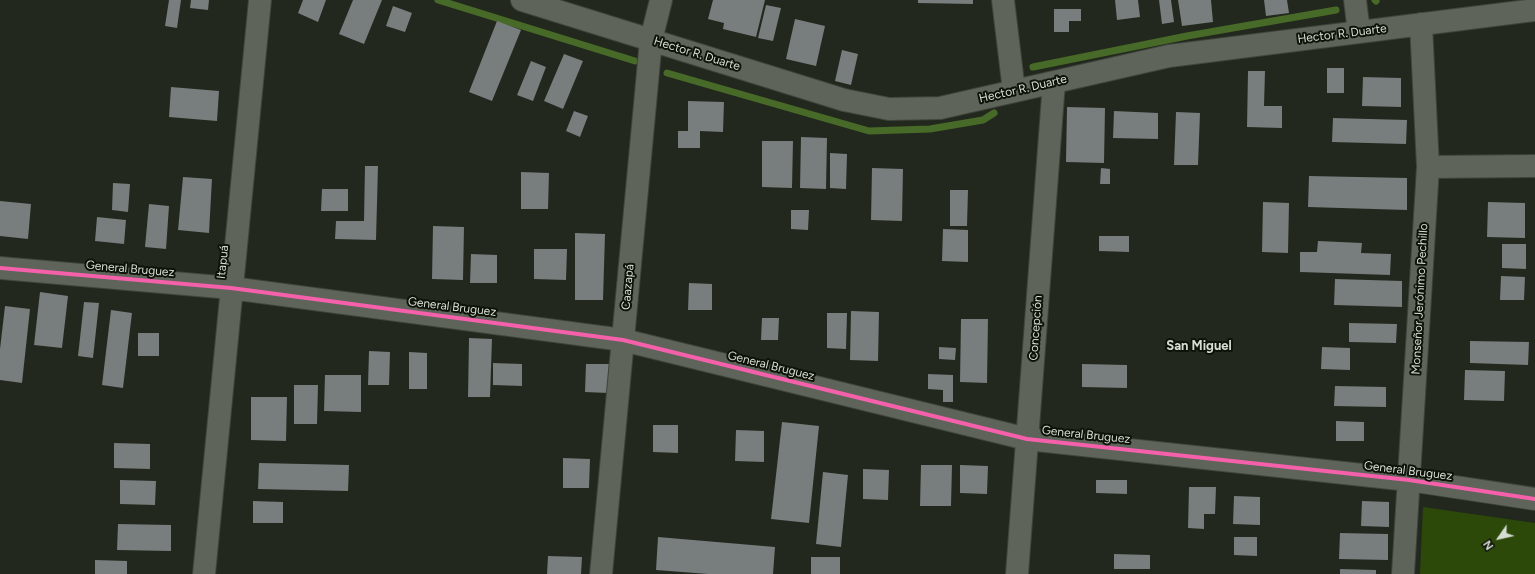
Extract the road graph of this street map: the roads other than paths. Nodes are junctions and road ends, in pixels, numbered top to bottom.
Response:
1 (260, 0) edge
2 (522, 0) edge
3 (661, 0) edge
4 (1003, 0) edge
5 (1355, 0) edge
6 (1497, 7) edge
7 (1535, 10) edge
8 (1421, 24) junction
9 (1359, 32) junction
10 (651, 40) junction
11 (1054, 82) junction
12 (1014, 92) junction
13 (1535, 166) edge
14 (1428, 167) junction
15 (0, 268) edge
16 (231, 288) junction
17 (623, 340) junction
18 (1027, 439) junction
19 (1409, 480) junction
20 (1535, 499) edge
21 (204, 574) edge
22 (601, 574) edge
23 (1017, 574) edge
24 (1403, 574) edge

1 - 16 street, Itapuá
2 - 10 street, Hector R. Duarte
3 - 10 street, Caazapá
4 - 12 street
5 - 9 street
6 - 7 street, Hector R. Duarte
6 - 8 street, Hector R. Duarte
8 - 9 street, Hector R. Duarte
8 - 14 street, Monseñor Jerónimo Pechillo
9 - 11 street, Hector R. Duarte
10 - 12 street, Hector R. Duarte
10 - 17 street, Caazapá
11 - 12 street, Hector R. Duarte
11 - 18 street, Concepción
13 - 14 street
14 - 19 street, Monseñor Jerónimo Pechillo
15 - 16 street, General Bruguez
16 - 17 street, General Bruguez
16 - 21 street, Itapuá
17 - 18 street, General Bruguez
17 - 22 street, Caazapá
18 - 19 street, General Bruguez
18 - 23 street, Concepción
19 - 20 street, General Bruguez
19 - 24 street, Monseñor Jerónimo Pechillo

